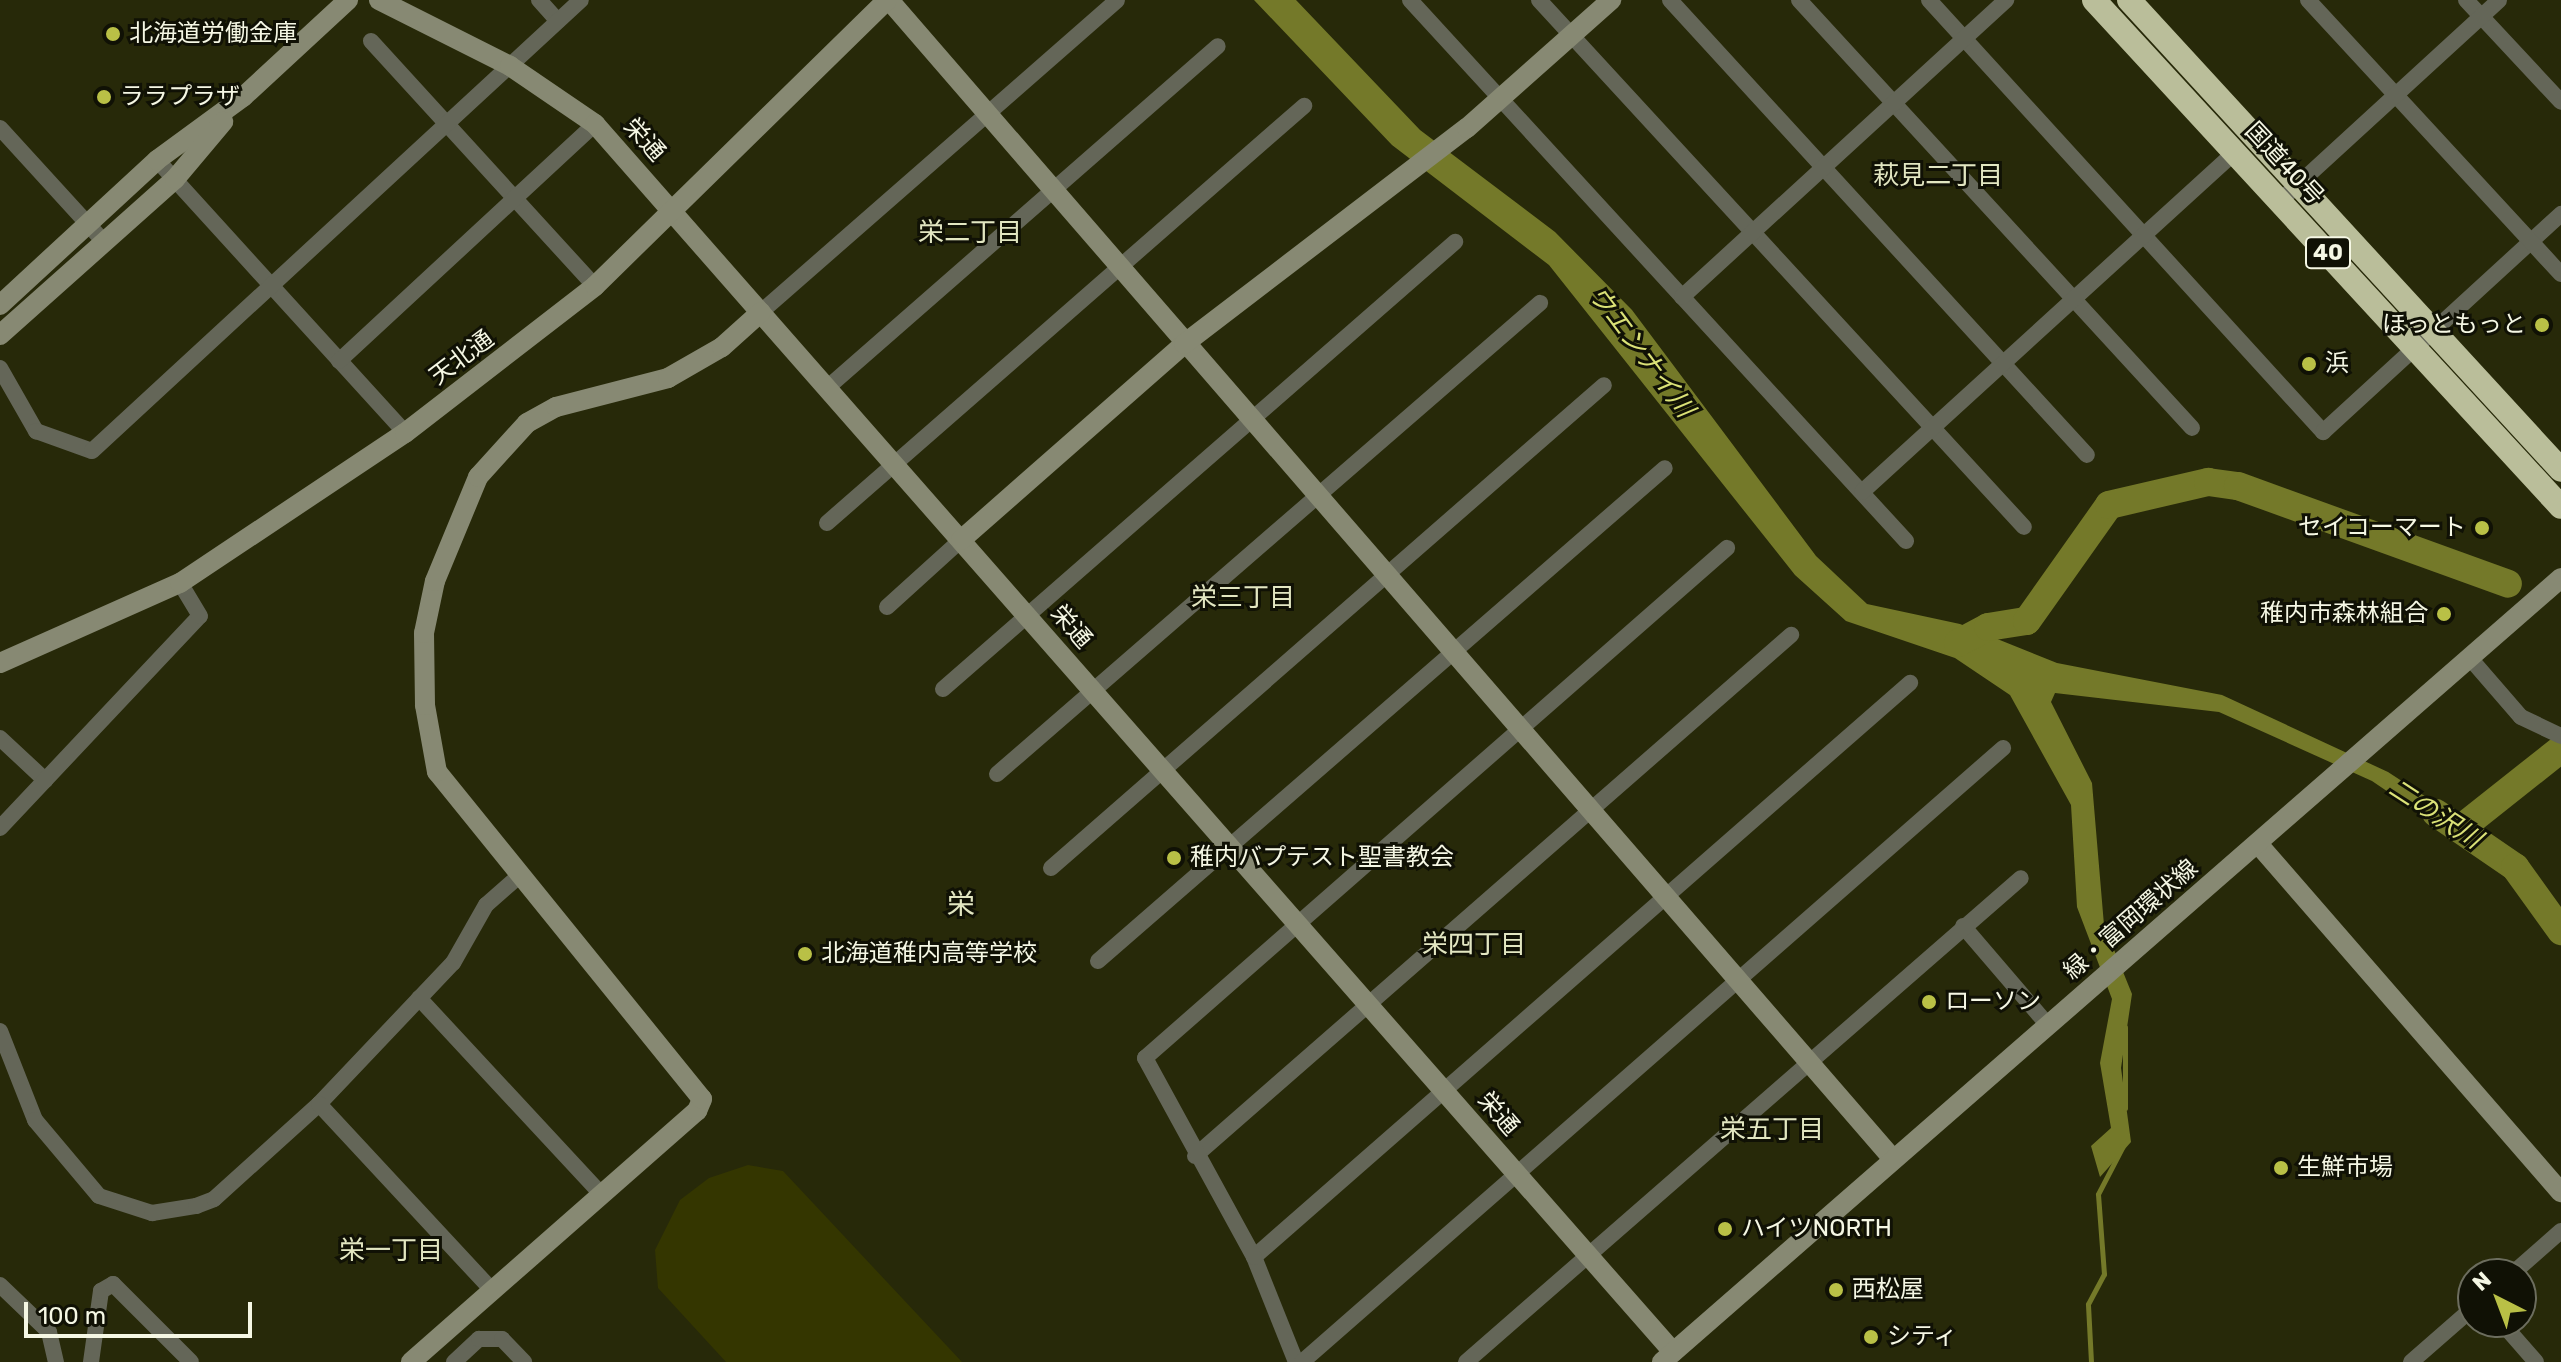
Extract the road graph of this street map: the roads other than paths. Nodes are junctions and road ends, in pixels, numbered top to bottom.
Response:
1 (348, 0) edge
2 (379, 0) edge
3 (539, 0) edge
4 (581, 0) edge
5 (888, 0) edge
6 (1117, 0) edge
7 (1410, 0) edge
8 (1539, 0) edge
9 (1611, 0) edge
10 (1670, 0) edge
11 (1799, 0) edge
12 (1929, 0) edge
13 (2006, 0) edge
14 (2094, 0) edge
15 (2129, 0) edge
16 (2308, 0) edge
17 (2466, 0) edge
18 (2499, 0) edge
19 (2481, 16) junction
20 (558, 21) junction
21 (1572, 36) junction
22 (1964, 38) junction
23 (371, 41) dead end
24 (1218, 46) dead end
25 (510, 66) junction
26 (2395, 95) junction
27 (243, 97) junction
28 (1502, 100) junction
29 (2561, 102) edge
30 (1894, 103) junction
31 (1304, 106) dead end
32 (985, 116) junction
33 (447, 124) junction
34 (595, 124) junction
35 (1, 130) edge
36 (2235, 152) junction
37 (157, 160) junction
38 (1824, 167) junction
39 (175, 179) junction
40 (2299, 184) junction
41 (1052, 191) junction
42 (517, 198) junction
43 (2280, 201) junction
44 (674, 213) junction
45 (2561, 214) edge
46 (88, 224) junction
47 (1754, 232) junction
48 (2143, 234) junction
49 (2531, 241) junction
50 (104, 242) junction
51 (1455, 242) dead end
52 (1118, 267) junction
53 (2561, 274) edge
54 (271, 284) junction
55 (595, 286) junction
56 (1682, 297) junction
57 (2073, 299) junction
58 (1540, 303) dead end
59 (0, 305) edge
60 (761, 312) junction
61 (2432, 330) junction
62 (0, 335) edge
63 (1184, 344) junction
64 (2414, 347) junction
65 (339, 361) junction
66 (2003, 363) junction
67 (0, 368) edge
68 (1604, 385) dead end
69 (827, 388) junction
70 (1250, 420) junction
71 (1933, 427) junction
72 (2192, 428) dead end
73 (405, 433) junction
74 (2087, 455) dead end
75 (894, 463) junction
76 (1665, 468) dead end
77 (2561, 470) edge
78 (1862, 492) junction
79 (1317, 497) junction
80 (2561, 507) edge
81 (827, 523) dead end
82 (2024, 527) dead end
83 (961, 540) junction
84 (1906, 541) dead end
85 (1727, 548) dead end
86 (1386, 575) junction
87 (2561, 578) edge
88 (180, 583) junction
89 (887, 607) dead end
90 (1027, 615) junction
91 (1791, 635) dead end
92 (1454, 653) junction
93 (2469, 657) junction
94 (0, 663) edge
95 (1910, 683) dead end
96 (943, 689) dead end
97 (1093, 690) junction
98 (1519, 728) junction
99 (2558, 735) edge
100 (0, 738) edge
101 (2003, 748) dead end
102 (1162, 770) junction
103 (997, 774) dead end
104 (45, 780) junction
105 (1591, 811) junction
106 (0, 828) edge
107 (2259, 845) junction
108 (1229, 848) junction
109 (1051, 868) dead end
110 (519, 876) junction
111 (2021, 878) dead end
112 (1666, 897) junction
113 (1296, 924) junction
114 (1963, 926) junction
115 (1098, 961) dead end
116 (1738, 979) junction
117 (419, 998) junction
118 (1368, 1006) junction
119 (2048, 1025) junction
120 (0, 1031) edge
121 (1810, 1061) junction
122 (1444, 1092) junction
123 (319, 1104) junction
124 (1195, 1156) junction
125 (1893, 1159) junction
126 (1515, 1173) junction
127 (2561, 1192) edge
128 (600, 1193) junction
129 (2561, 1231) edge
130 (1588, 1255) junction
131 (1254, 1257) junction
132 (2530, 1258) edge
133 (0, 1285) edge
134 (489, 1287) junction
135 (2457, 1322) edge
136 (2515, 1338) edge
137 (1667, 1357) edge
138 (56, 1362) edge
139 (91, 1362) edge
140 (191, 1362) edge
141 (411, 1362) edge
142 (454, 1362) edge
143 (524, 1362) edge
144 (1299, 1362) edge
145 (1466, 1362) edge
146 (2411, 1362) edge
147 (2536, 1362) edge

1 - 27 street
2 - 25 street, 栄通
3 - 20 street
4 - 20 street
5 - 32 street
5 - 44 street, 天北通
6 - 32 street
7 - 28 street
8 - 21 street
9 - 21 street
10 - 38 street
11 - 30 street
12 - 22 street
13 - 22 street
14 - 36 highway, 国道40号 / 40
15 - 40 highway, 国道40号 / 40
16 - 26 street
17 - 19 street
18 - 19 street
19 - 26 street
19 - 29 street
20 - 25 street
21 - 28 street
21 - 47 street
22 - 30 street
22 - 48 street
23 - 33 street
24 - 41 street
25 - 33 street
25 - 34 street, 栄通
26 - 40 street
26 - 49 street
27 - 37 street
27 - 39 street
28 - 56 street
28 - 63 street
30 - 38 street
30 - 57 street
31 - 52 street
32 - 41 street
32 - 60 street
33 - 42 street
33 - 54 street
34 - 42 street
34 - 44 street, 栄通
35 - 46 street
36 - 43 highway, 国道40号 / 40
36 - 48 street
37 - 39 street
37 - 46 street
38 - 47 street
38 - 66 street
39 - 50 street
39 - 54 street
40 - 43 street
40 - 61 highway, 国道40号 / 40
41 - 52 street
41 - 69 street
42 - 55 street
42 - 65 street
43 - 64 highway, 国道40号 / 40
44 - 55 street, 天北通
44 - 60 street, 栄通
45 - 49 street
46 - 50 street
46 - 59 street
47 - 56 street
47 - 71 street
48 - 57 street
48 - 64 street
49 - 53 street
49 - 61 street
50 - 62 street
51 - 70 street
52 - 63 street
52 - 75 street
54 - 65 street
54 - 67 street
55 - 73 street, 天北通
56 - 78 street
57 - 66 street
57 - 72 street
58 - 79 street
60 - 69 street, 栄通
60 - 110 street
61 - 64 street
61 - 77 highway, 国道40号 / 40
63 - 70 street
63 - 83 street
64 - 80 highway, 国道40号 / 40
65 - 73 street
66 - 71 street
66 - 74 street
68 - 86 street
69 - 75 street, 栄通
70 - 79 street
70 - 90 street
71 - 78 street
71 - 82 street
73 - 88 street, 天北通
75 - 81 street
75 - 83 street, 栄通
76 - 92 street
78 - 84 street
79 - 86 street
79 - 97 street
83 - 89 street
83 - 90 street, 栄通
85 - 98 street
86 - 92 street
86 - 102 street
87 - 93 street, 緑・富岡環状線
88 - 94 street, 天北通
88 - 104 street
90 - 96 street
90 - 97 street, 栄通
91 - 105 street
92 - 98 street
92 - 108 street
93 - 99 street
93 - 107 street, 緑・富岡環状線
95 - 112 street
97 - 102 street, 栄通
97 - 103 street
98 - 105 street
98 - 113 street
100 - 104 street
101 - 116 street
102 - 108 street, 栄通
102 - 109 street
104 - 106 street
105 - 112 street
105 - 118 street
107 - 119 street, 緑・富岡環状線
107 - 127 street
108 - 113 street, 栄通
108 - 115 street
110 - 117 street
110 - 128 street
111 - 114 street
112 - 116 street
112 - 122 street
113 - 118 street, 栄通
113 - 124 street
114 - 119 street
114 - 121 street
116 - 121 street
116 - 126 street
117 - 123 street
117 - 128 street
118 - 122 street, 栄通
118 - 124 street
119 - 125 street, 緑・富岡環状線
120 - 123 street
121 - 125 street
121 - 130 street
122 - 126 street, 栄通
122 - 131 street
123 - 134 street
124 - 131 street
125 - 137 street, 緑・富岡環状線
126 - 130 street, 栄通
126 - 144 street
128 - 134 street
129 - 132 street
130 - 137 street, 栄通
130 - 145 street
131 - 144 street
133 - 138 street
134 - 141 street
135 - 146 street
136 - 147 street
139 - 140 street
142 - 143 street

